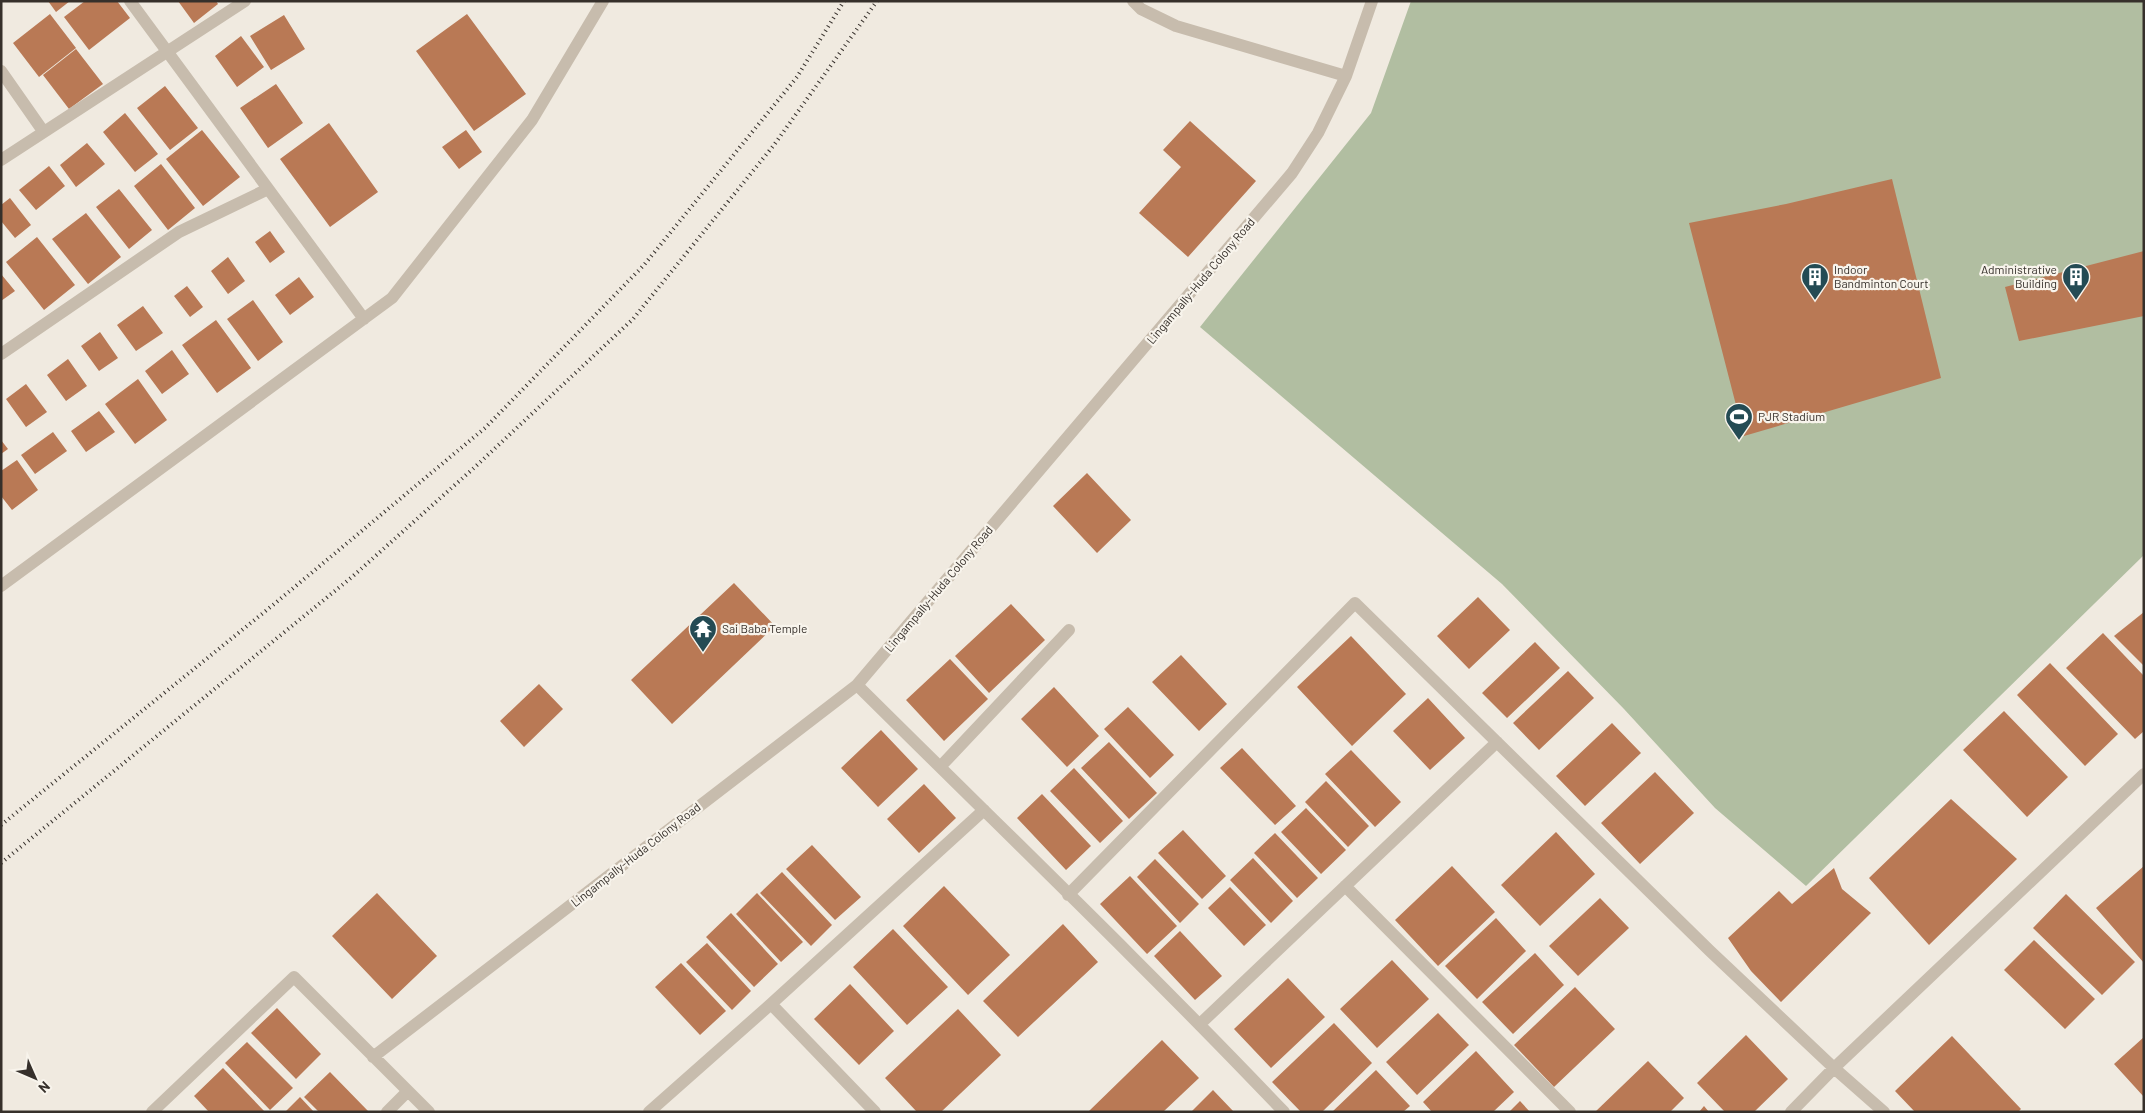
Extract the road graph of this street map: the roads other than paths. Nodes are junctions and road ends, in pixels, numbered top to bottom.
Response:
1 (130, 1) edge
2 (245, 1) edge
3 (603, 1) edge
4 (1133, 1) edge
5 (1372, 1) edge
6 (167, 52) junction
7 (1, 71) edge
8 (1346, 76) junction
9 (44, 131) junction
10 (1, 160) edge
11 (268, 189) junction
12 (364, 320) junction
13 (1, 354) edge
14 (1, 586) edge
15 (1069, 630) dead end
16 (857, 685) junction
17 (1497, 742) junction
18 (940, 767) junction
19 (2144, 774) edge
20 (984, 810) junction
21 (1345, 886) junction
22 (1068, 894) junction
23 (771, 1004) junction
24 (1200, 1024) junction
25 (373, 1057) junction
26 (1834, 1068) junction
27 (408, 1091) junction
28 (152, 1112) edge
29 (387, 1112) edge
30 (429, 1112) edge
31 (649, 1112) edge
32 (875, 1112) edge
33 (1284, 1112) edge
34 (1570, 1112) edge
35 (1791, 1112) edge
36 (1884, 1112) edge

1 - 6 street
2 - 6 street
3 - 12 street
4 - 8 street
5 - 8 street, Lingampally-Huda Colony Road
6 - 9 street
6 - 11 street
7 - 9 street
8 - 16 street, Lingampally-Huda Colony Road
9 - 10 street
11 - 12 street
11 - 13 street
12 - 14 street
15 - 18 street
16 - 18 street
16 - 25 street, Lingampally-Huda Colony Road
17 - 21 street
17 - 22 street
17 - 26 street
18 - 20 street
19 - 26 street
20 - 22 street
20 - 23 street
21 - 24 street
21 - 34 street
22 - 24 street
23 - 31 street
23 - 32 street
24 - 33 street
25 - 27 street
25 - 28 street
26 - 35 street
26 - 36 street
27 - 29 street
27 - 30 street

